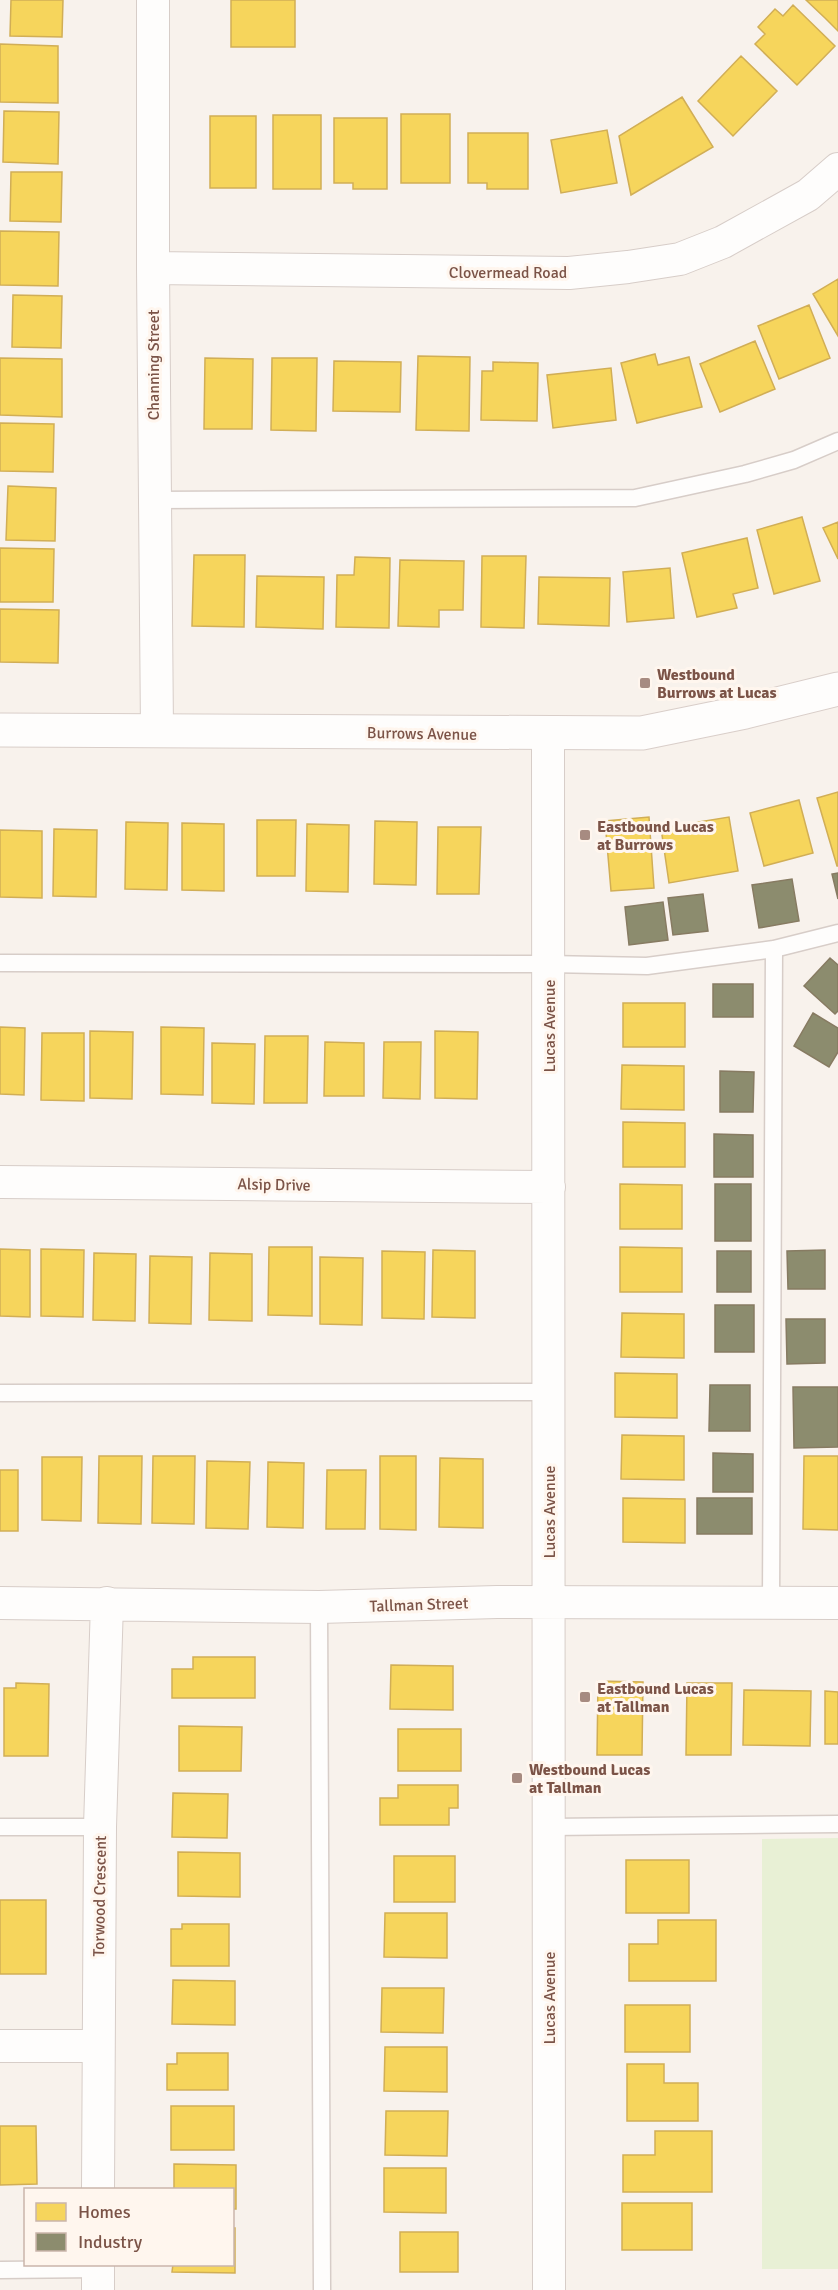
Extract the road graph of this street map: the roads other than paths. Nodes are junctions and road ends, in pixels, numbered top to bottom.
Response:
1 (153, 0) edge
2 (838, 169) edge
3 (153, 268) junction
4 (838, 441) edge
5 (154, 500) junction
6 (838, 689) edge
7 (0, 730) edge
8 (156, 730) junction
9 (548, 734) junction
10 (838, 933) edge
11 (774, 949) junction
12 (0, 963) edge
13 (549, 964) junction
14 (0, 1182) edge
15 (549, 1187) junction
16 (549, 1392) junction
17 (0, 1393) edge
18 (0, 1603) edge
19 (107, 1603) junction
20 (550, 1603) junction
21 (838, 1603) edge
22 (771, 1605) junction
23 (319, 1607) junction
24 (838, 1824) edge
25 (0, 1827) edge
26 (100, 1827) junction
27 (549, 1827) junction
28 (0, 2046) edge
29 (98, 2046) junction
30 (98, 2188) edge
31 (0, 2270) edge
32 (98, 2275) edge
33 (322, 2290) edge
34 (549, 2290) edge

1 - 3 street, Channing Street
2 - 3 street, Clovermead Road
3 - 5 street, Channing Street
4 - 5 lane
5 - 8 street, Channing Street
6 - 9 street, Burrows Avenue
7 - 8 street, Burrows Avenue
8 - 9 street, Burrows Avenue
9 - 13 street, Lucas Avenue
10 - 11 lane
11 - 13 lane
11 - 22 lane
12 - 13 lane
13 - 15 street, Lucas Avenue
14 - 15 street, Alsip Drive
15 - 16 street, Lucas Avenue
16 - 17 lane
16 - 20 street, Lucas Avenue
18 - 19 street, Tallman Street
19 - 23 street, Tallman Street
19 - 26 street, Torwood Crescent
20 - 22 street, Tallman Street
20 - 23 street, Tallman Street
20 - 27 street, Lucas Avenue
21 - 22 street, Tallman Street
23 - 33 lane
24 - 27 lane
25 - 26 lane
26 - 29 street, Torwood Crescent
27 - 34 street, Lucas Avenue
28 - 29 street
29 - 30 street, Torwood Crescent
31 - 32 lane

